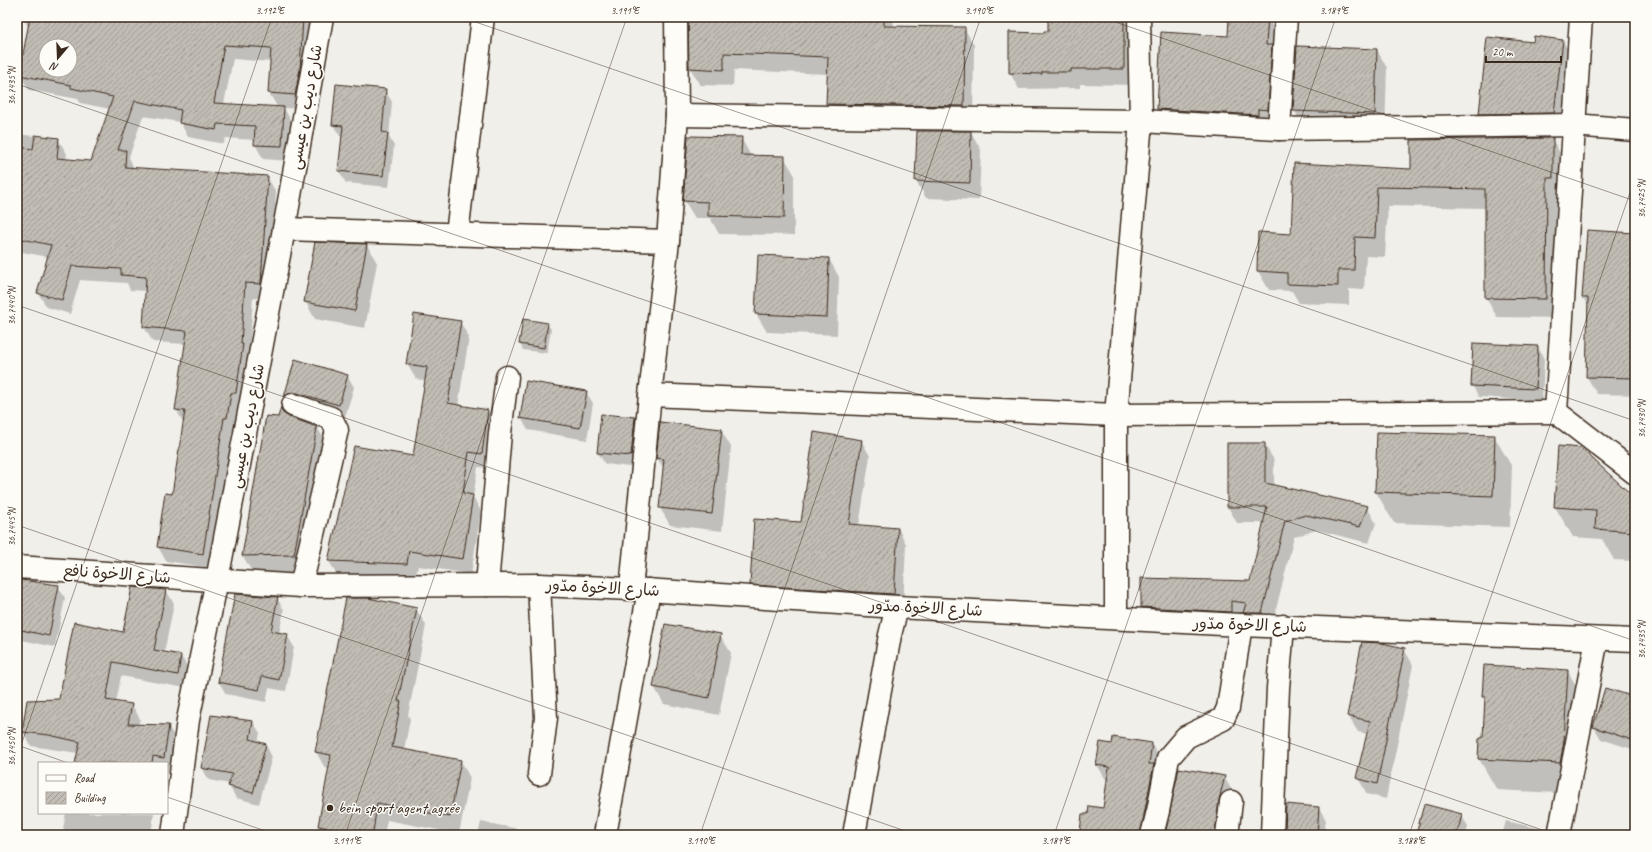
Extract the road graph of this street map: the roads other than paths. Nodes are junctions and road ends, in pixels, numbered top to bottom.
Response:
1 (322, 17) edge
2 (483, 17) edge
3 (676, 17) edge
4 (1139, 17) edge
5 (1286, 17) edge
6 (1581, 17) edge
7 (677, 115) junction
8 (1141, 120) junction
9 (1574, 125) junction
10 (1279, 129) junction
11 (1635, 130) edge
12 (284, 229) junction
13 (457, 234) junction
14 (668, 241) junction
15 (507, 377) dead end
16 (650, 395) junction
17 (293, 405) dead end
18 (1556, 412) junction
19 (1116, 415) junction
20 (1635, 473) edge
21 (17, 567) edge
22 (217, 580) junction
23 (486, 585) junction
24 (539, 585) junction
25 (301, 586) junction
26 (640, 590) junction
27 (897, 607) junction
28 (1116, 618) junction
29 (1241, 625) junction
30 (1283, 626) junction
31 (1597, 639) junction
32 (1635, 640) edge
33 (539, 774) dead end
34 (1231, 802) dead end
35 (173, 835) edge
36 (606, 835) edge
37 (854, 835) edge
38 (1152, 835) edge
39 (1227, 835) edge
40 (1272, 835) edge
41 (1559, 835) edge

1 - 12 street, شارع ديب بن عيسى
2 - 13 street
3 - 7 street
4 - 8 street
5 - 10 street
6 - 9 street
7 - 8 street
7 - 14 street
8 - 10 street
8 - 19 street
9 - 10 street
9 - 11 street
9 - 18 street
12 - 13 street
12 - 22 street, شارع ديب بن عيسى
13 - 14 street
14 - 16 street
15 - 23 street
16 - 19 street
16 - 26 street
17 - 25 street
18 - 19 street
18 - 20 street
19 - 28 street
21 - 22 street, شارع الاخوة نافع
22 - 25 street, شارع الاخوة مدّور
22 - 35 street, شارع ديب بن عيسى
23 - 24 street, شارع الاخوة مدّور
23 - 25 street, شارع الاخوة مدّور
24 - 26 street, شارع الاخوة مدّور
24 - 33 street
26 - 27 street, شارع الاخوة مدّور
26 - 36 street
27 - 28 street, شارع الاخوة مدّور
27 - 37 street
28 - 29 street, شارع الاخوة مدّور
29 - 30 street, شارع الاخوة مدّور
29 - 38 street
30 - 31 street, شارع الاخوة مدّور
30 - 40 street
31 - 32 street, شارع الاخوة مدّور
31 - 41 street
34 - 39 street

